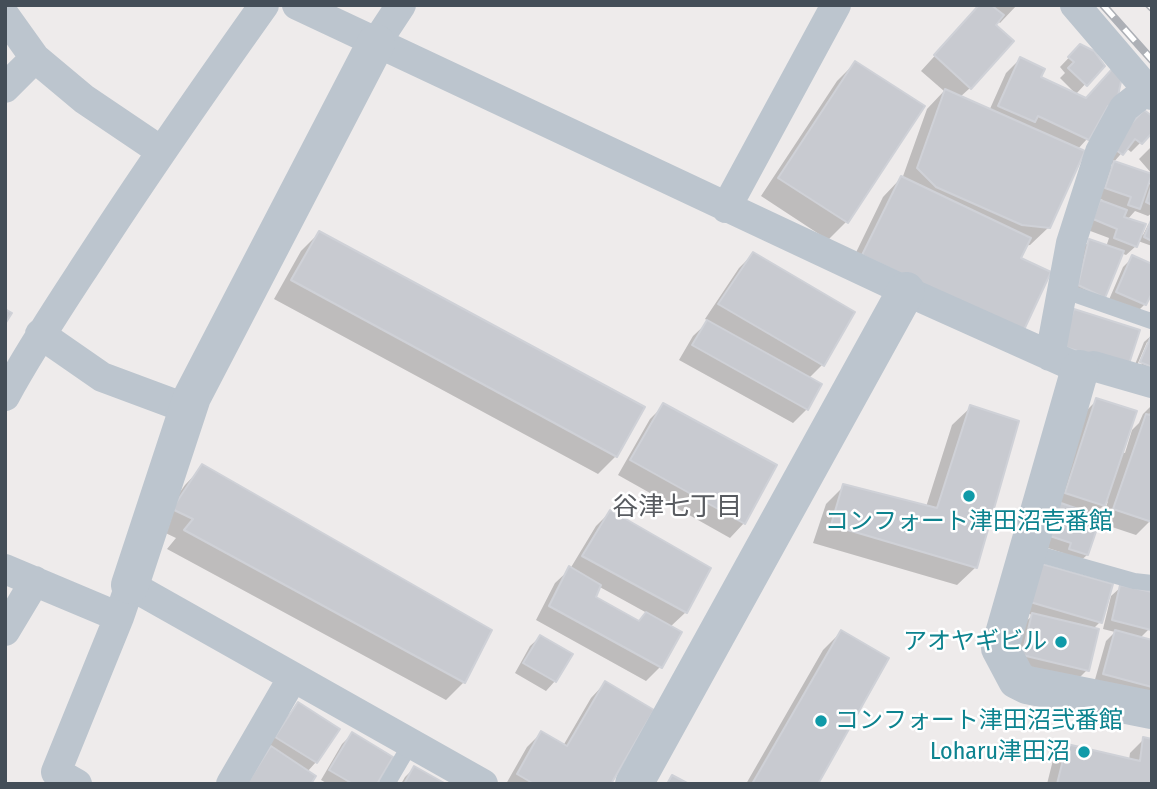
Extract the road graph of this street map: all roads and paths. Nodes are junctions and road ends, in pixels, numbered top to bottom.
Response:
1 (264, 5) edge
2 (297, 5) edge
3 (401, 5) edge
4 (836, 5) edge
5 (1075, 5) edge
6 (5, 16) edge
7 (376, 43) junction
8 (35, 58) junction
9 (5, 88) edge
10 (1149, 92) edge
11 (161, 151) junction
12 (726, 208) junction
13 (1062, 290) junction
14 (906, 291) junction
15 (1152, 320) edge
16 (40, 334) junction
17 (1065, 363) junction
18 (1152, 383) edge
19 (5, 396) edge
20 (188, 409) junction
21 (1028, 551) junction
22 (5, 569) edge
23 (1150, 578) edge
24 (35, 582) junction
25 (124, 601) junction
26 (5, 631) edge
27 (293, 677) junction
28 (1152, 710) edge
29 (411, 743) junction
30 (77, 784) edge
31 (231, 784) edge
32 (387, 784) edge
33 (483, 784) edge
34 (634, 784) edge

1 - 11 street
2 - 7 street
3 - 7 street
4 - 12 street
5 - 10 street
6 - 8 street
7 - 12 street
7 - 20 street
8 - 9 street
8 - 11 street
10 - 13 street
11 - 16 street
12 - 14 street
13 - 15 lane
13 - 17 street
14 - 17 street
14 - 34 street
16 - 19 street
16 - 20 street
17 - 18 street
17 - 21 street
20 - 25 street
21 - 23 lane
21 - 28 street
22 - 24 street
24 - 25 street
24 - 26 street
25 - 27 street
25 - 30 street
27 - 29 street
27 - 31 street
29 - 32 lane
29 - 33 street

